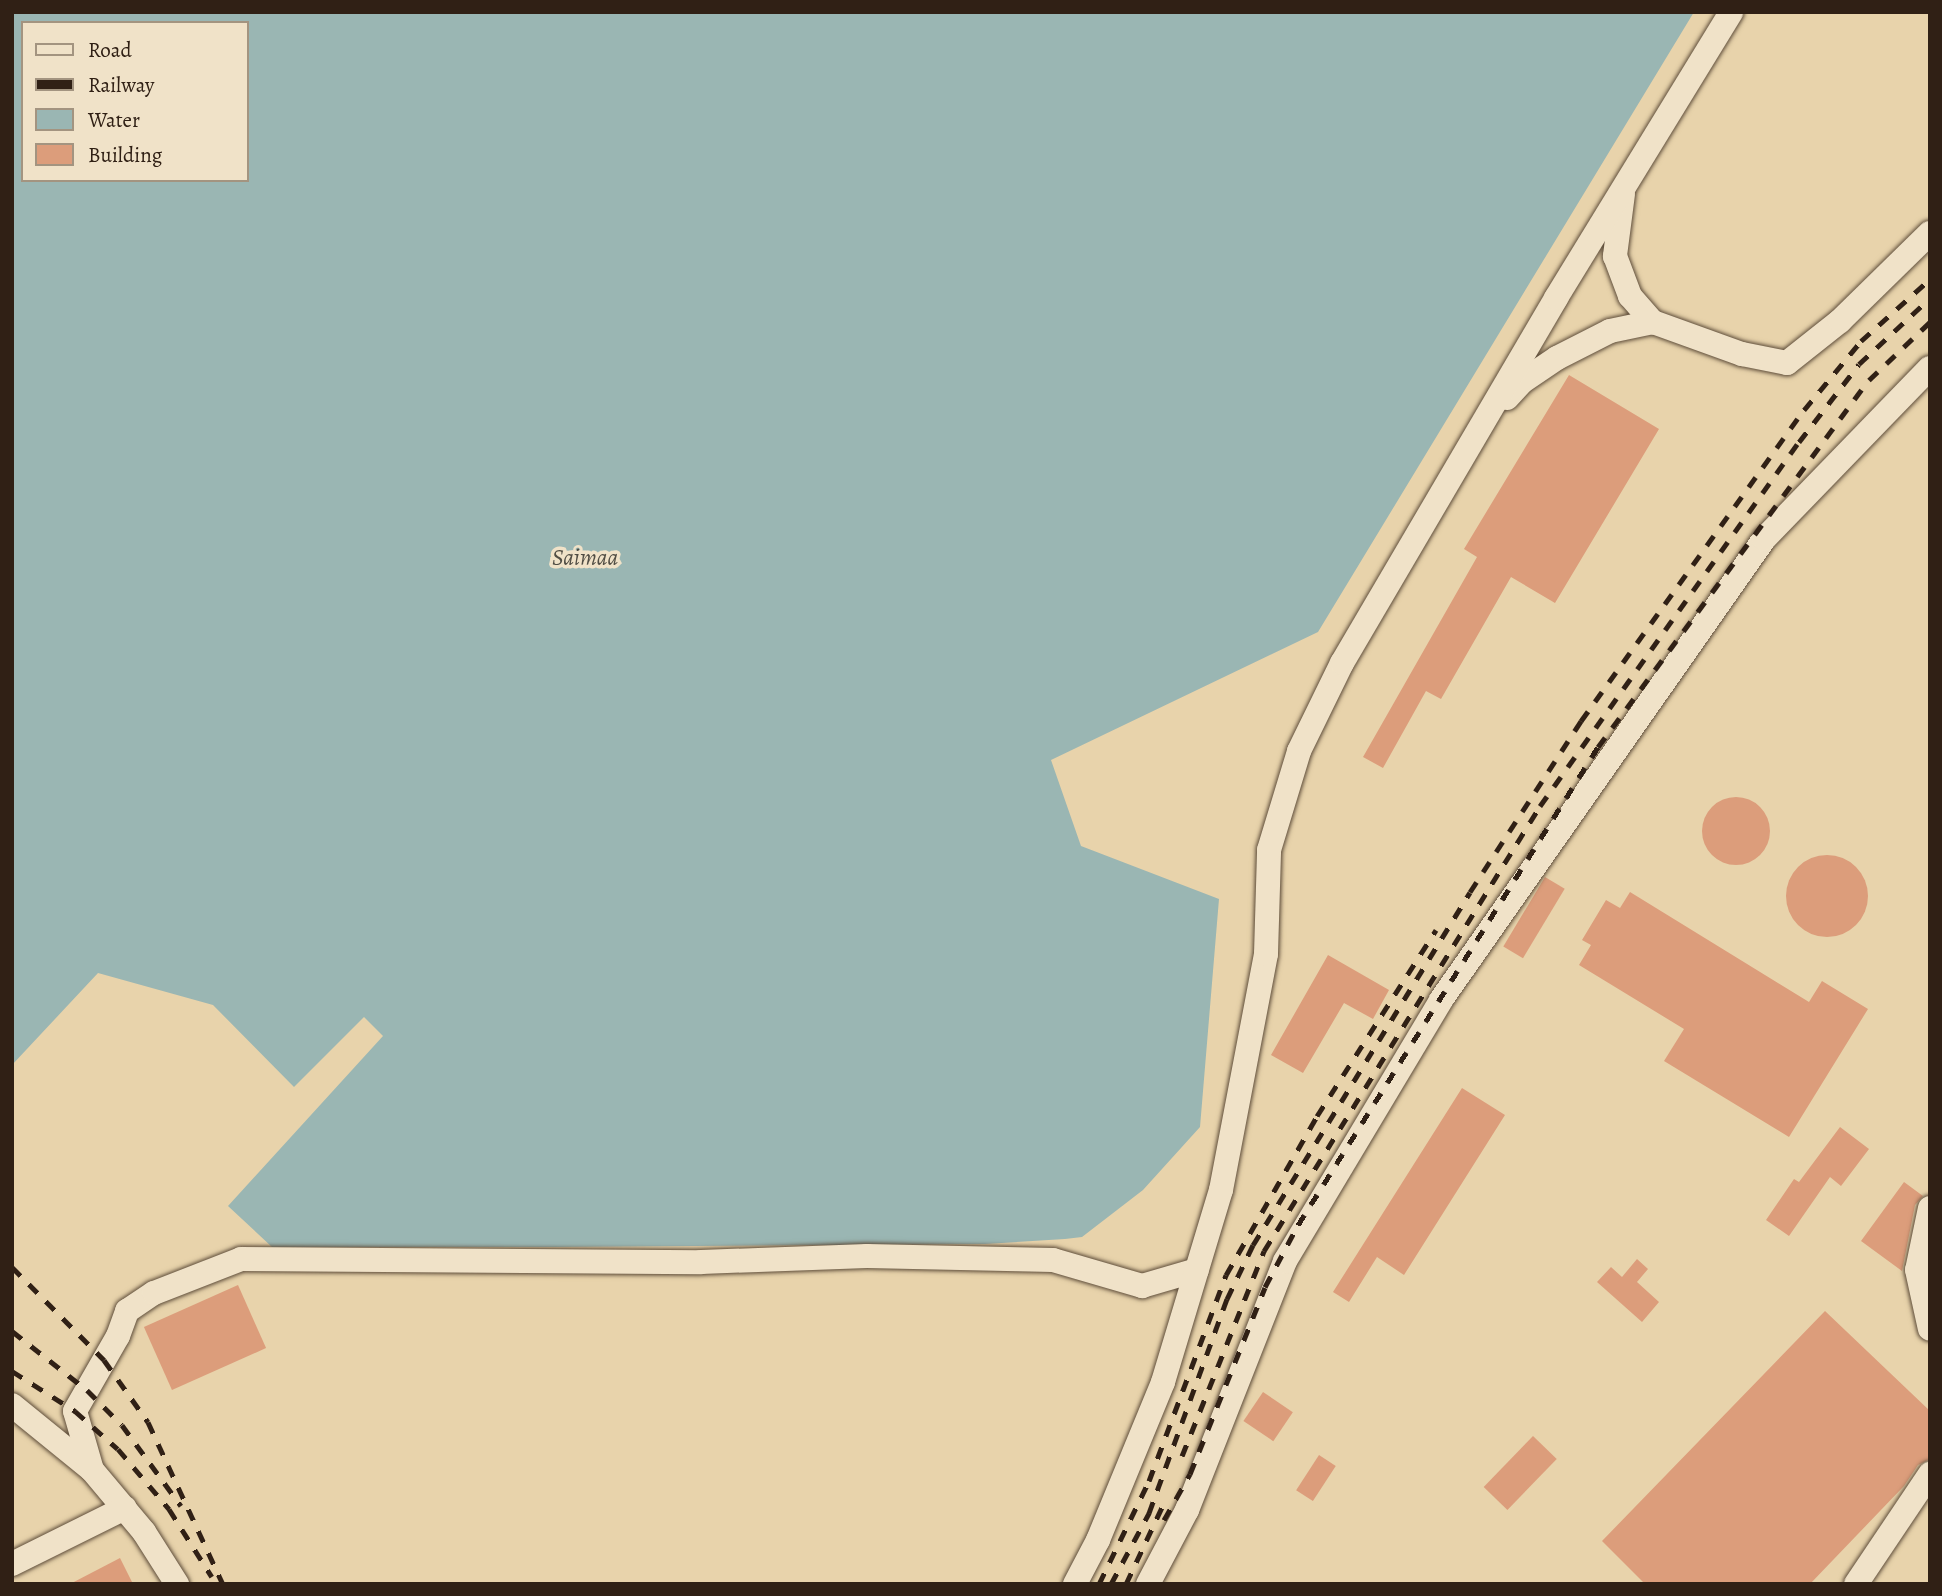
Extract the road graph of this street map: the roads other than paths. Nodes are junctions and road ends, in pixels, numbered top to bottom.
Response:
1 (1731, 12) edge
2 (1624, 186) junction
3 (1930, 233) edge
4 (1653, 322) junction
5 (1930, 368) edge
6 (1479, 430) junction
7 (1930, 1208) edge
8 (1197, 1269) junction
9 (1930, 1329) edge
10 (12, 1405) edge
11 (92, 1469) junction
12 (1930, 1474) edge
13 (125, 1508) junction
14 (12, 1564) edge
15 (166, 1580) edge
16 (1075, 1584) edge
17 (1148, 1584) edge
18 (1856, 1584) edge

1 - 2 lane
2 - 4 lane
2 - 6 lane
3 - 4 lane
4 - 6 lane
5 - 17 lane
6 - 8 lane
7 - 9 lane
8 - 11 lane
8 - 16 lane
10 - 11 lane
11 - 13 lane
12 - 18 lane
13 - 14 lane
13 - 15 lane

